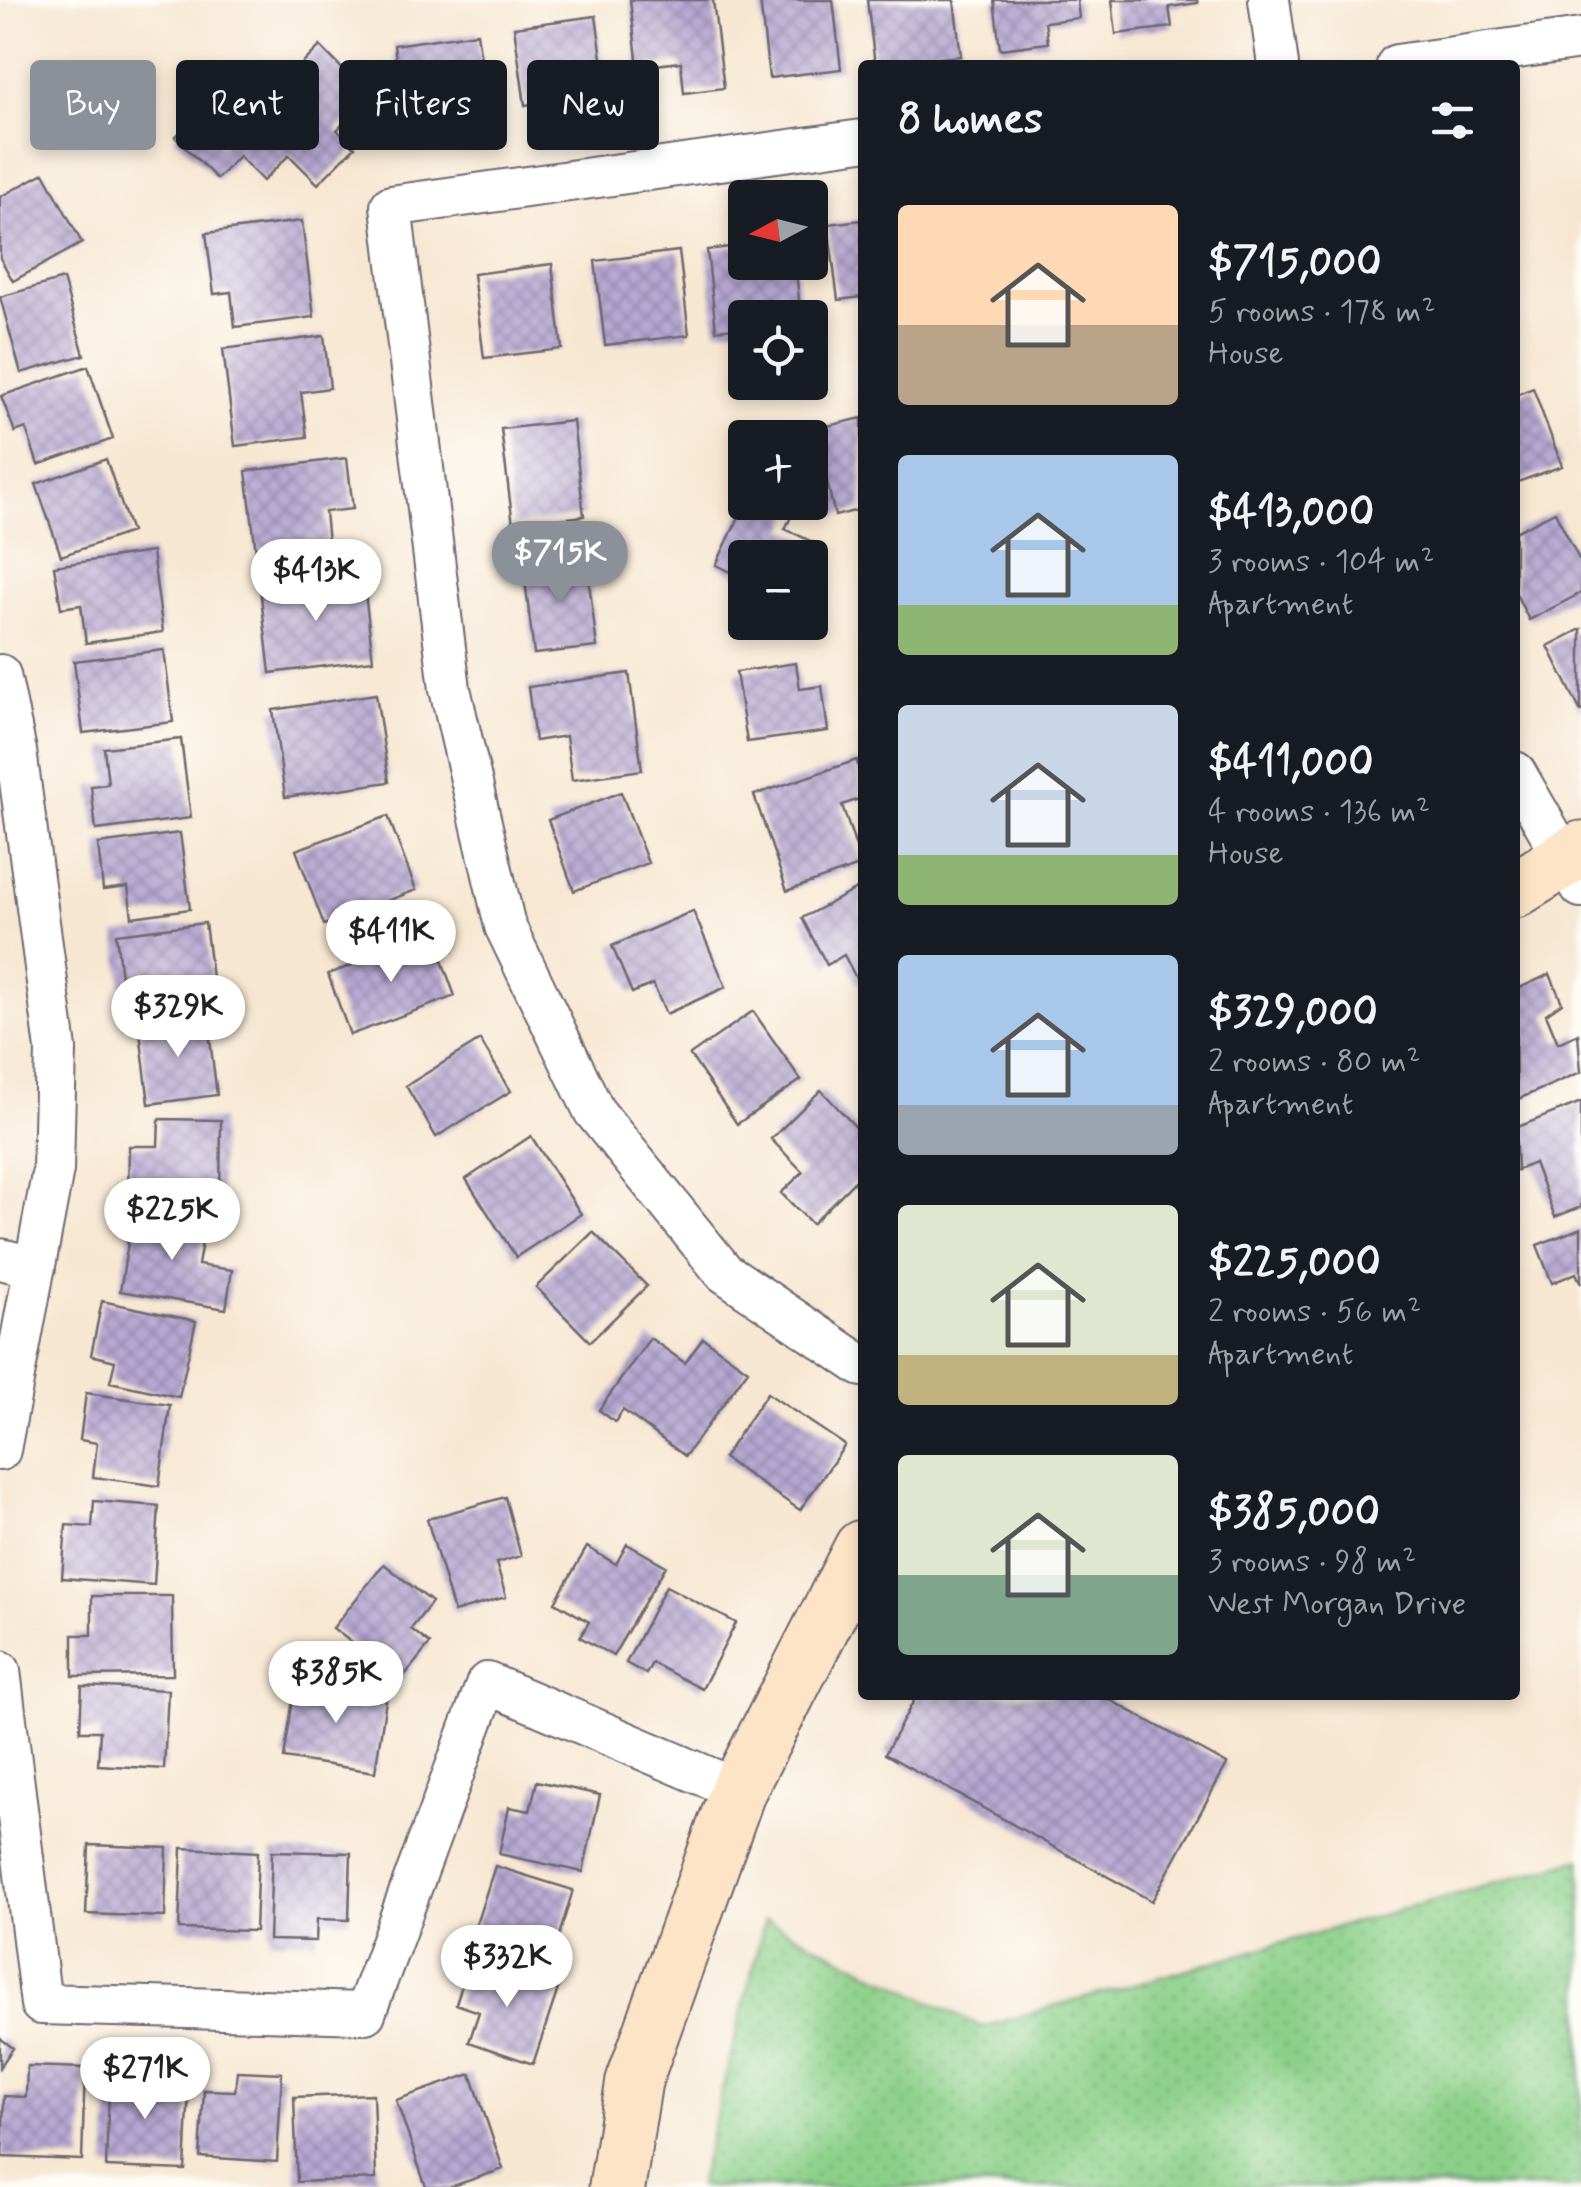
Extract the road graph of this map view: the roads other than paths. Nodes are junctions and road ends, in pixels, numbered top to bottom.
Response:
1 (1268, 0) edge
2 (1581, 39) edge
3 (1277, 60) edge
4 (1433, 60) edge
5 (858, 141) edge
6 (0, 676) edge
7 (8, 752) edge
8 (1520, 780) edge
9 (1576, 865) edge
10 (1520, 888) edge
11 (17, 1263) edge
12 (858, 1363) edge
13 (0, 1450) edge
14 (858, 1556) edge
15 (0, 1671) edge
16 (738, 1790) junction
17 (617, 2187) edge

1 - 3 street
2 - 4 street
5 - 12 street
6 - 7 street
7 - 11 street
8 - 9 street
9 - 10 street
11 - 13 street
14 - 16 street
15 - 16 street
16 - 17 street

